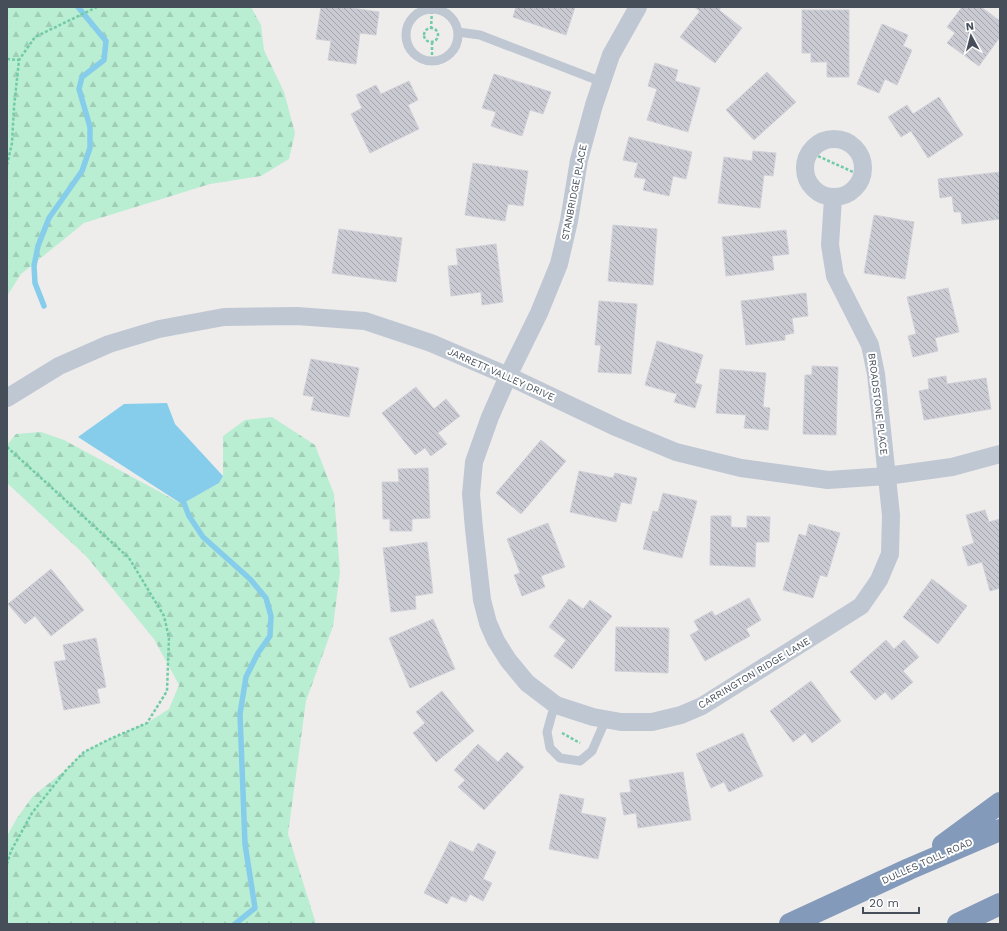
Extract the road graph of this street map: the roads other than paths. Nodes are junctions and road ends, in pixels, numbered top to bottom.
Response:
1 (638, 7) edge
2 (458, 32) junction
3 (602, 82) junction
4 (833, 198) junction
5 (508, 376) junction
6 (7, 398) edge
7 (1000, 454) edge
8 (887, 476) junction
9 (556, 705) junction
10 (606, 719) junction
11 (1000, 803) edge
12 (1000, 830) edge
13 (909, 869) junction
14 (1000, 904) edge
15 (790, 924) edge
16 (958, 924) edge

1 - 3 street, STANBRIDGE PLACE
2 - 2 lane
2 - 3 lane
3 - 5 street, STANBRIDGE PLACE
4 - 4 street
4 - 8 street, BROADSTONE PLACE
5 - 6 street, JARRETT VALLEY DRIVE
5 - 8 street, JARRETT VALLEY DRIVE
5 - 9 street, CARRINGTON RIDGE LANE
7 - 8 street, JARRETT VALLEY DRIVE
8 - 10 street, CARRINGTON RIDGE LANE
9 - 10 street, CARRINGTON RIDGE LANE
9 - 10 lane
11 - 13 highway
12 - 13 highway, DULLES TOLL ROAD
13 - 15 highway, DULLES TOLL ROAD
14 - 16 highway

